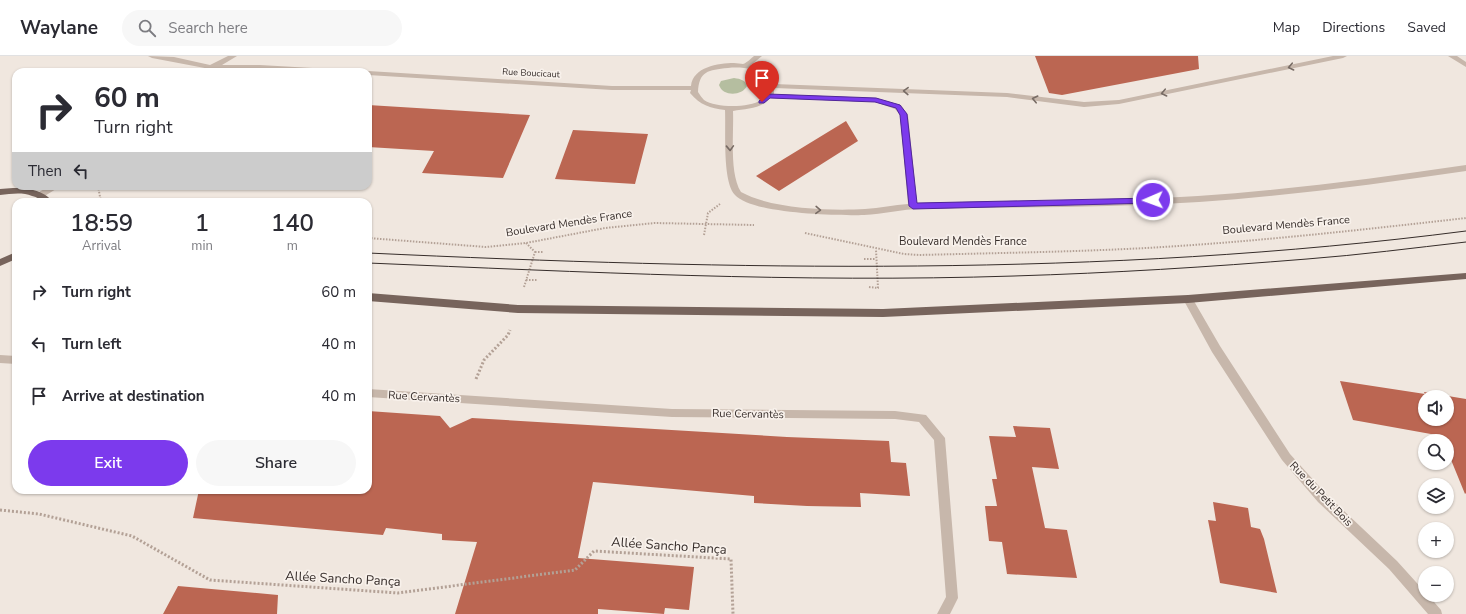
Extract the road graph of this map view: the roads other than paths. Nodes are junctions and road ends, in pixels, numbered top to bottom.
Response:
1 (152, 56) edge
2 (233, 56) edge
3 (758, 56) edge
4 (1343, 56) edge
5 (1452, 56) edge
6 (1466, 65) edge
7 (745, 66) junction
8 (201, 68) edge
9 (211, 68) edge
10 (242, 68) edge
11 (277, 68) edge
12 (372, 73) edge
13 (772, 86) junction
14 (694, 88) junction
15 (768, 96) junction
16 (729, 109) junction
17 (1466, 168) edge
18 (49, 190) edge
19 (0, 192) edge
20 (40, 195) junction
21 (44, 198) edge
22 (913, 206) junction
23 (12, 257) edge
24 (0, 263) edge
25 (1466, 276) edge
26 (372, 297) edge
27 (1188, 299) junction
28 (0, 358) edge
29 (12, 360) edge
30 (372, 394) edge
31 (942, 614) edge
32 (1436, 614) edge

1 - 8 street
2 - 9 street
3 - 7 street
4 -> 13 street
5 - 6 street
7 - 13 street
7 - 14 street
10 - 11 street
12 - 14 street, Rue Boucicaut
13 - 15 street
14 - 16 street
15 - 16 street
15 - 22 street
16 -> 22 street
17 - 22 street
18 - 20 street
19 - 20 main road
20 - 21 main road
23 - 24 main road
25 - 27 main road
26 - 27 main road
27 - 32 street, Rue du Petit Bois
28 - 29 street
30 - 31 street, Rue Cervantès

